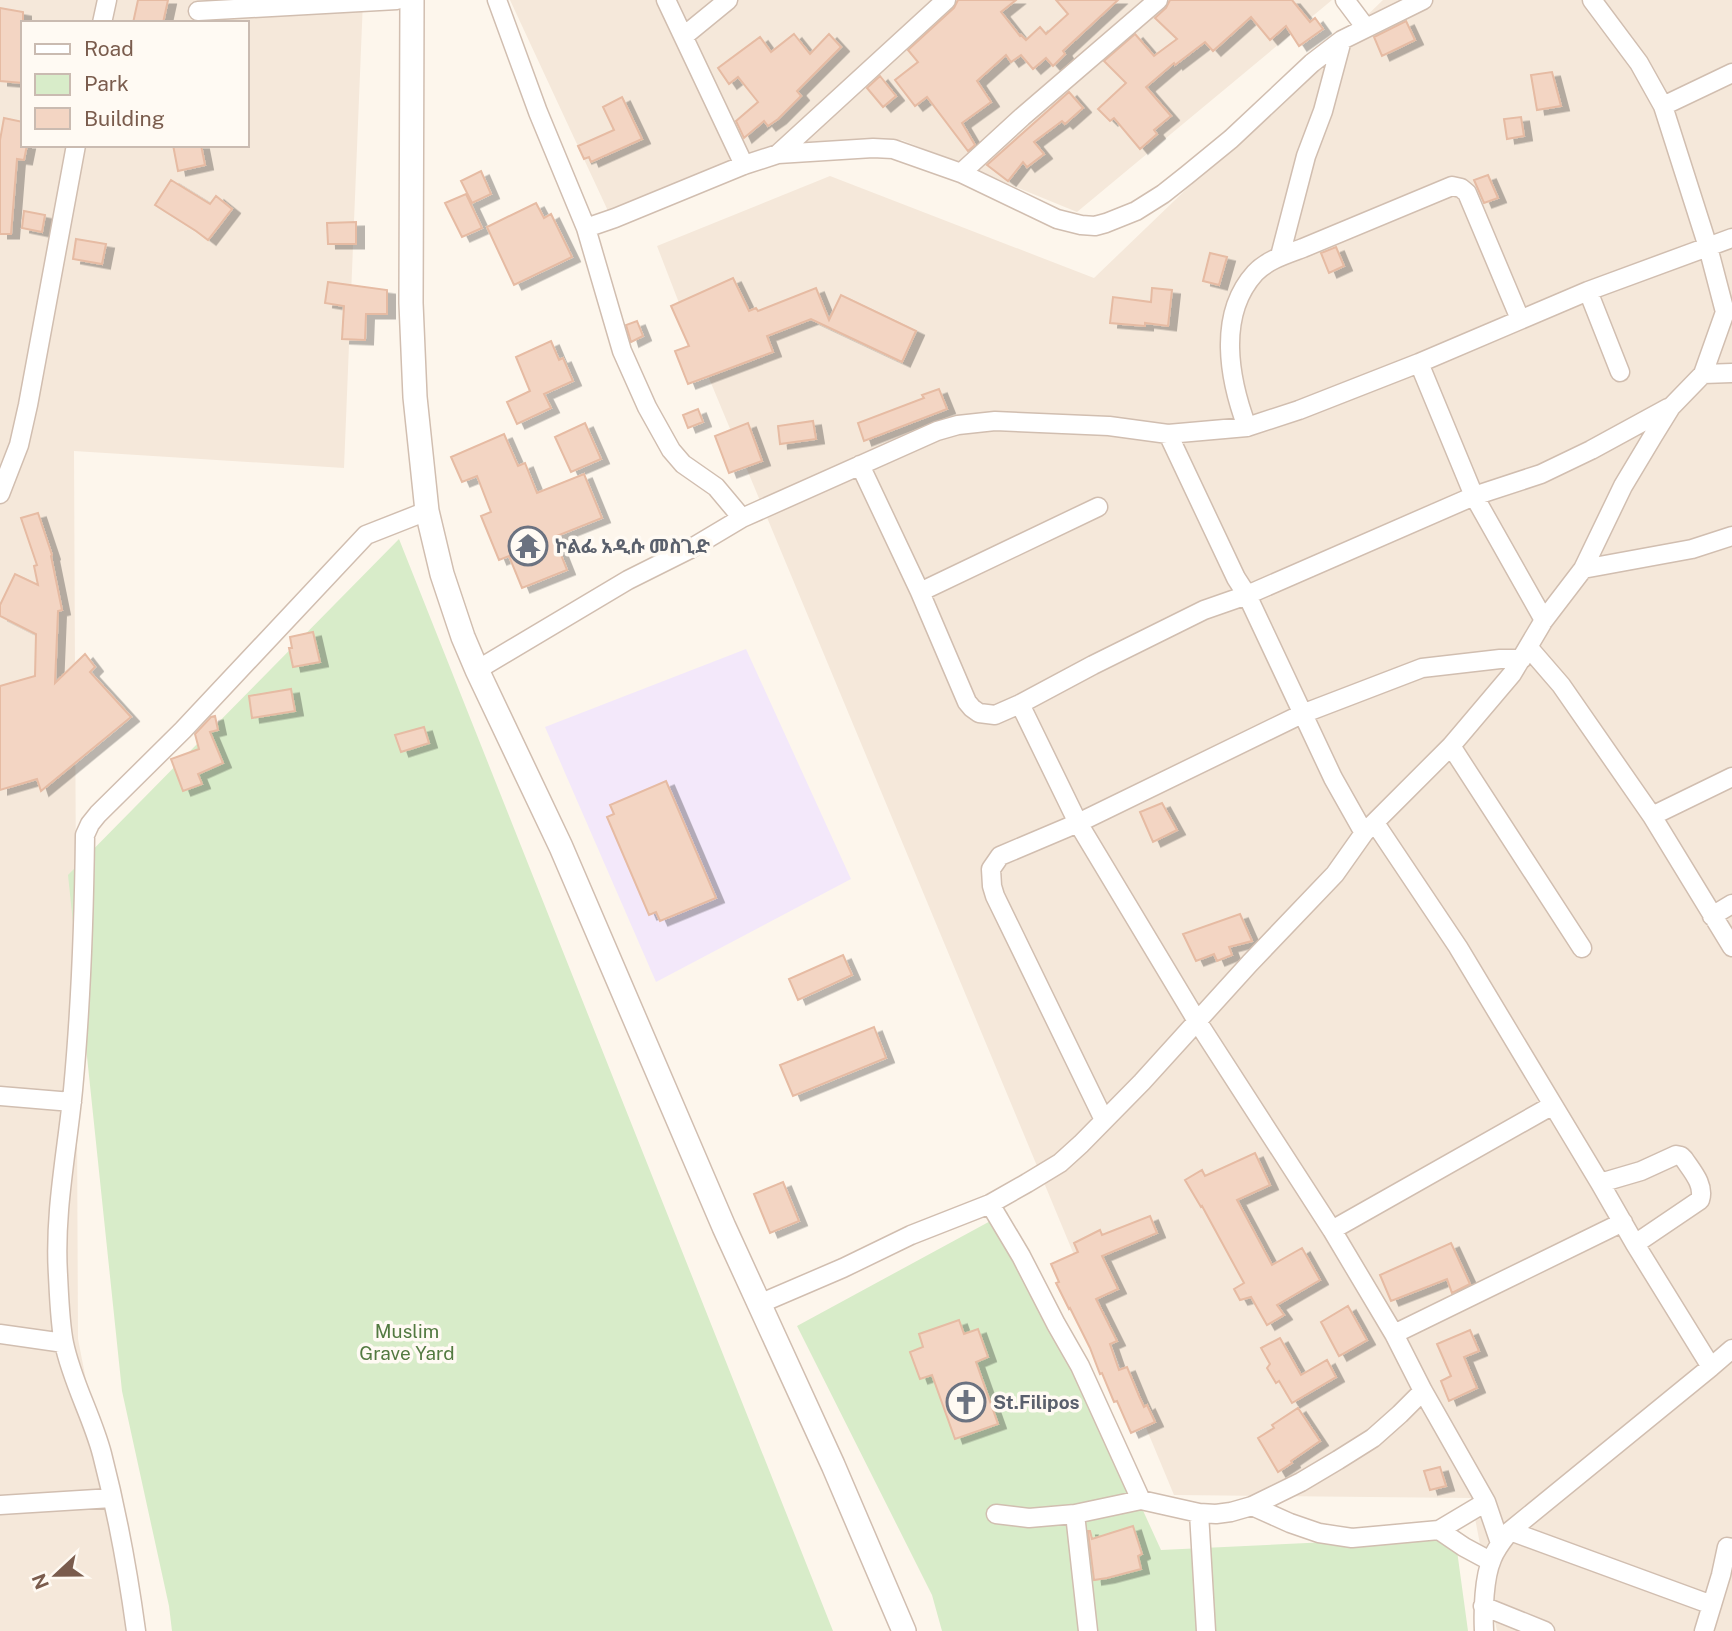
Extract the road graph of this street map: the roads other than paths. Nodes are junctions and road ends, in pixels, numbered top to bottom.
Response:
1 (107, 0) edge
2 (397, 0) edge
3 (412, 0) edge
4 (497, 0) edge
5 (666, 0) edge
6 (728, 0) edge
7 (946, 0) edge
8 (1158, 0) edge
9 (1345, 0) edge
10 (1423, 0) edge
11 (1591, 0) edge
12 (198, 11) dead end
13 (102, 21) edge
14 (1366, 28) junction
15 (684, 36) junction
16 (1342, 40) junction
17 (1732, 73) edge
18 (1663, 106) junction
19 (76, 147) edge
20 (778, 154) junction
21 (744, 165) junction
22 (961, 173) junction
23 (586, 228) junction
24 (1732, 238) edge
25 (1708, 247) junction
26 (1280, 256) junction
27 (1588, 290) junction
28 (1728, 317) edge
29 (1520, 319) junction
30 (1419, 363) junction
31 (1620, 372) dead end
32 (1732, 373) edge
33 (1703, 374) junction
34 (1671, 407) junction
35 (1247, 428) junction
36 (1168, 435) junction
37 (860, 465) junction
38 (0, 494) edge
39 (1474, 496) junction
40 (1098, 507) dead end
41 (427, 511) junction
42 (742, 518) junction
43 (1732, 536) edge
44 (1583, 569) junction
45 (919, 592) junction
46 (1247, 595) junction
47 (1544, 621) junction
48 (1525, 653) junction
49 (477, 670) junction
50 (1020, 704) junction
51 (1302, 714) junction
52 (1451, 746) junction
53 (1732, 777) edge
54 (1652, 816) junction
55 (1079, 823) junction
56 (1369, 828) junction
57 (1732, 904) edge
58 (1712, 915) junction
59 (1732, 947) edge
60 (1582, 948) dead end
61 (1197, 1021) junction
62 (0, 1096) edge
63 (72, 1102) junction
64 (1553, 1105) junction
65 (1104, 1120) junction
66 (1600, 1183) junction
67 (990, 1204) junction
68 (1623, 1222) junction
69 (1332, 1230) junction
70 (1635, 1244) junction
71 (759, 1304) junction
72 (0, 1334) edge
73 (1394, 1334) junction
74 (64, 1343) junction
75 (1724, 1359) edge
76 (1423, 1391) junction
77 (112, 1499) junction
78 (1141, 1500) junction
79 (1486, 1502) junction
80 (0, 1505) edge
81 (1252, 1506) junction
82 (1199, 1513) junction
83 (996, 1514) dead end
84 (1075, 1514) junction
85 (1439, 1530) junction
86 (1505, 1537) junction
87 (1730, 1543) edge
88 (1490, 1561) junction
89 (1712, 1605) junction
90 (1483, 1606) junction
91 (136, 1631) edge
92 (904, 1631) edge
93 (1088, 1631) edge
94 (1206, 1631) edge
95 (1484, 1631) edge
96 (1545, 1631) edge
97 (1704, 1631) edge

1 - 13 street
2 - 12 street
3 - 41 street
4 - 23 street
5 - 15 street
6 - 15 street
7 - 20 street
8 - 22 street
9 - 14 street
10 - 14 street
11 - 18 street
14 - 16 street
15 - 21 street
16 - 22 street
16 - 26 street
17 - 18 street
18 - 25 street
19 - 38 street
20 - 21 street
20 - 22 street
21 - 23 street
23 - 42 street
24 - 25 street
25 - 27 street
25 - 28 street
26 - 29 street
26 - 35 street
27 - 29 street
27 - 31 street
28 - 33 street
29 - 30 street
30 - 35 street
30 - 39 street
32 - 33 street
33 - 34 street
34 - 39 street
34 - 44 street
35 - 36 street
36 - 37 street
36 - 46 street
37 - 42 street
37 - 45 street
39 - 46 street
39 - 47 street
40 - 45 street
41 - 49 street
41 - 63 street
42 - 49 street
43 - 44 street
44 - 47 street
45 - 50 street
46 - 50 street
46 - 51 street
47 - 48 street
48 - 51 street
48 - 52 street
48 - 54 street
49 - 71 street
50 - 55 street
51 - 55 street
51 - 56 street
52 - 56 street
52 - 60 street
53 - 54 street
54 - 58 street
55 - 61 street
55 - 65 street
56 - 61 street
56 - 64 street
57 - 58 street
58 - 59 street
61 - 65 street
61 - 69 street
62 - 63 street
63 - 74 street
64 - 66 street
64 - 69 street
65 - 67 street
66 - 68 street
66 - 70 street
67 - 71 street
67 - 78 street
68 - 70 street
68 - 73 street
69 - 73 street
70 - 75 street
71 - 92 street
72 - 74 street
73 - 76 street
74 - 77 street
75 - 86 street
76 - 79 street
76 - 81 street
77 - 80 street
77 - 91 street
78 - 82 street
78 - 84 street
79 - 85 street
79 - 86 street
81 - 82 street
81 - 85 street
82 - 94 street
83 - 84 street
84 - 93 street
85 - 88 street
86 - 88 street
86 - 89 street
87 - 89 street
88 - 90 street
89 - 97 street
90 - 95 street
90 - 96 street

